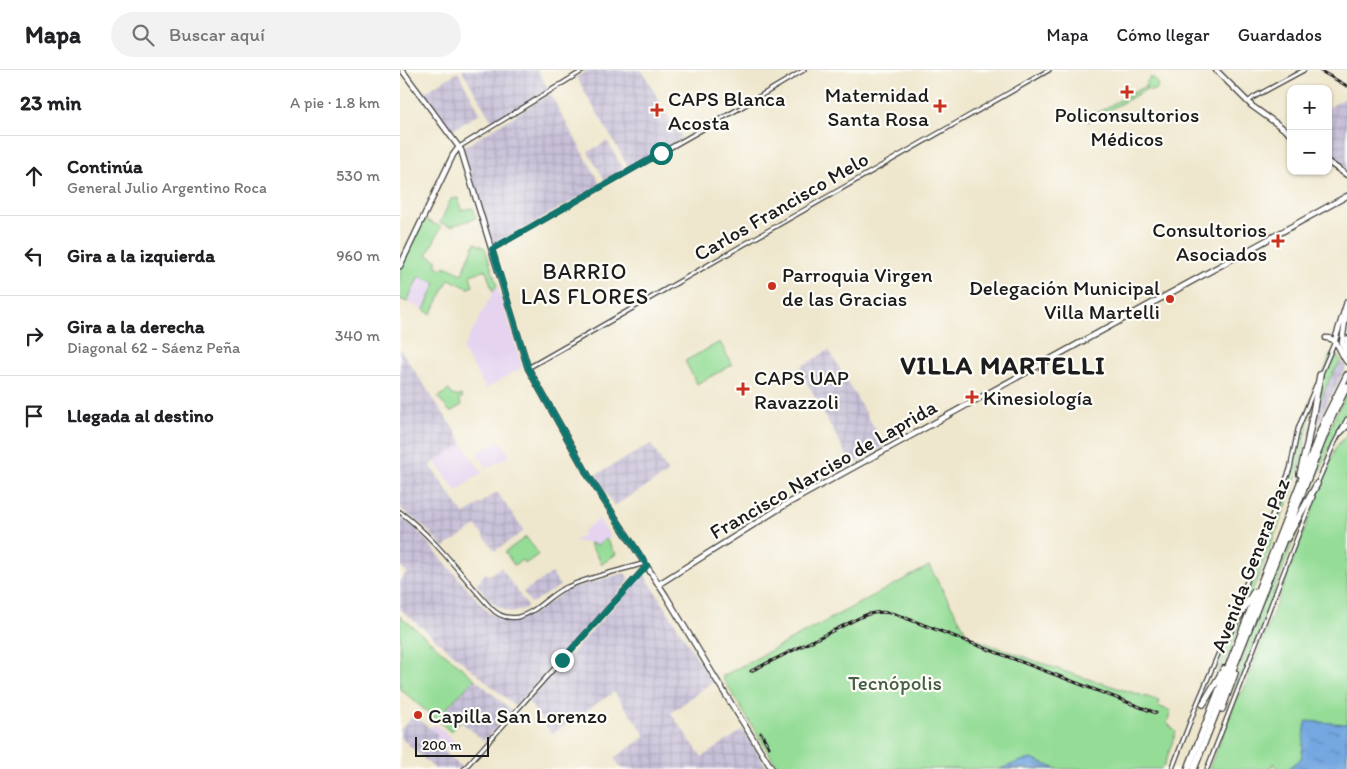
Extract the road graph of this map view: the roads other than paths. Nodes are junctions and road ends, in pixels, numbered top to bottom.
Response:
1 (402, 70) edge
2 (584, 70) edge
3 (804, 70) edge
4 (1049, 70) edge
5 (1216, 70) edge
6 (1304, 70) edge
7 (1248, 103) junction
8 (1287, 131) edge
9 (459, 147) junction
10 (1332, 165) edge
11 (1347, 175) edge
12 (1347, 196) edge
13 (492, 249) junction
14 (400, 266) edge
15 (1347, 302) edge
16 (1347, 308) edge
17 (1340, 327) edge
18 (1340, 334) junction
19 (1326, 338) dead end
20 (1335, 340) junction
21 (1344, 341) edge
22 (1347, 352) edge
23 (1347, 362) edge
24 (528, 368) junction
25 (1347, 374) edge
26 (1320, 376) junction
27 (1345, 384) edge
28 (1347, 420) edge
29 (1347, 426) edge
30 (1340, 433) junction
31 (1317, 484) junction
32 (1293, 500) junction
33 (400, 512) edge
34 (1279, 551) junction
35 (646, 564) junction
36 (1265, 573) junction
37 (659, 584) junction
38 (1225, 639) junction
39 (1236, 654) junction
40 (1203, 704) dead end
41 (1222, 709) dead end
42 (464, 769) edge
43 (772, 769) edge
44 (1172, 769) edge
45 (1188, 769) edge
46 (1194, 769) edge
47 (1207, 769) edge

1 - 9 main road
2 - 9 street
3 - 13 street
4 - 24 street, Carlos Francisco Melo
5 - 7 main road
6 - 7 street
7 - 8 main road
9 - 13 main road
9 - 14 main road
10 - 11 main road
12 - 37 main road, Francisco Narciso de Laprida
13 - 24 main road
15 - 17 main road
16 - 17 main road
17 - 18 main road
17 - 20 main road
17 - 21 main road
18 - 20 main road
18 - 21 main road
19 - 20 main road
20 - 23 main road
20 - 26 street
21 - 22 highway
24 - 35 main road
25 - 27 highway, Avenida General Paz
26 - 32 highway
26 - 38 street
27 - 32 highway, Avenida General Paz
27 - 34 highway, Avenida General Paz
28 - 30 street, Avenida General Paz
29 - 30 main road
30 - 31 street, Avenida General Paz
31 - 34 highway
31 - 47 street, Avenida General Paz
32 - 36 highway, Avenida General Paz
33 - 35 street
34 - 39 highway, Avenida General Paz
35 - 37 main road
35 - 42 street
36 - 38 highway
36 - 39 highway, Avenida General Paz
37 - 43 main road
38 - 44 street
39 - 40 highway
39 - 41 highway
39 - 45 highway, Avenida General Paz
39 - 46 highway, Avenida General Paz

